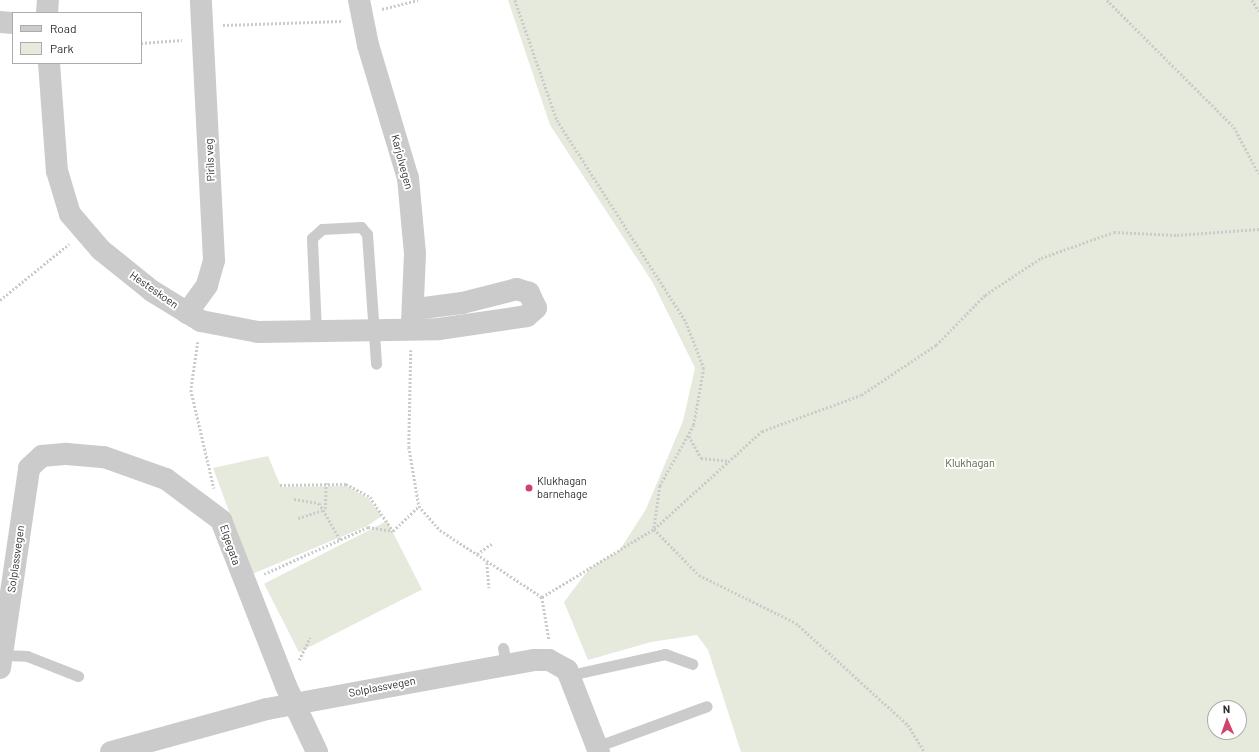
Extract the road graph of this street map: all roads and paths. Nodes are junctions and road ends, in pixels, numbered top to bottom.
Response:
1 (48, 0) edge
2 (201, 0) edge
3 (418, 0) edge
4 (515, 0) edge
5 (1107, 0) edge
6 (1252, 0) edge
7 (361, 8) edge
8 (1259, 11) edge
9 (47, 12) edge
10 (0, 22) edge
11 (12, 22) edge
12 (202, 32) junction
13 (142, 43) edge
14 (49, 64) edge
15 (1259, 174) edge
16 (1259, 229) edge
17 (83, 232) junction
18 (0, 300) edge
19 (194, 317) junction
20 (413, 319) junction
21 (375, 329) junction
22 (316, 331) junction
23 (376, 364) dead end
24 (689, 436) junction
25 (42, 456) joint
26 (729, 461) junction
27 (326, 483) junction
28 (280, 485) dead end
29 (294, 499) dead end
30 (419, 506) junction
31 (325, 509) junction
32 (298, 518) dead end
33 (221, 520) junction
34 (654, 529) junction
35 (393, 531) junction
36 (340, 539) junction
37 (493, 543) dead end
38 (477, 554) junction
39 (487, 563) junction
40 (244, 584) junction
41 (489, 588) dead end
42 (542, 597) junction
43 (549, 660) junction
44 (1, 661) edge
45 (692, 664) dead end
46 (570, 675) junction
47 (78, 676) dead end
48 (294, 704) junction
49 (707, 706) dead end
50 (594, 750) edge
51 (111, 752) edge
52 (317, 752) edge
53 (925, 752) edge

1 - 9 street
2 - 12 street, Pirils veg
3 - 7 path
4 - 24 path
5 - 15 path
6 - 8 path
7 - 12 path
7 - 20 street, Karjolvegen
10 - 11 street
12 - 13 path
12 - 19 street, Pirils veg
14 - 17 street, Hesteskoen
16 - 26 path
17 - 18 path
17 - 19 street, Hesteskoen
19 - 22 street, Hesteskoen
19 - 33 path
20 - 21 street, Hesteskoen
20 - 30 path
21 - 22 street, Hesteskoen
21 - 22 lane
21 - 23 lane
24 - 26 path
24 - 34 path
25 - 33 street, Elgegata
25 - 44 street, Solplassvegen
26 - 34 path
27 - 28 path
27 - 31 path
27 - 35 path
29 - 31 path
30 - 35 path
30 - 38 path
31 - 32 path
31 - 36 path
33 - 40 street, Elgegata
34 - 42 path
34 - 53 path
35 - 36 path
36 - 40 path
37 - 38 path
38 - 39 path
39 - 41 path
39 - 42 path
40 - 48 street, Elgegata
42 - 43 path
43 - 46 street
43 - 48 street, Solplassvegen
44 - 47 lane
45 - 46 lane
46 - 50 street
48 - 51 street, Solplassvegen
48 - 52 street, Elgegata
49 - 50 lane

